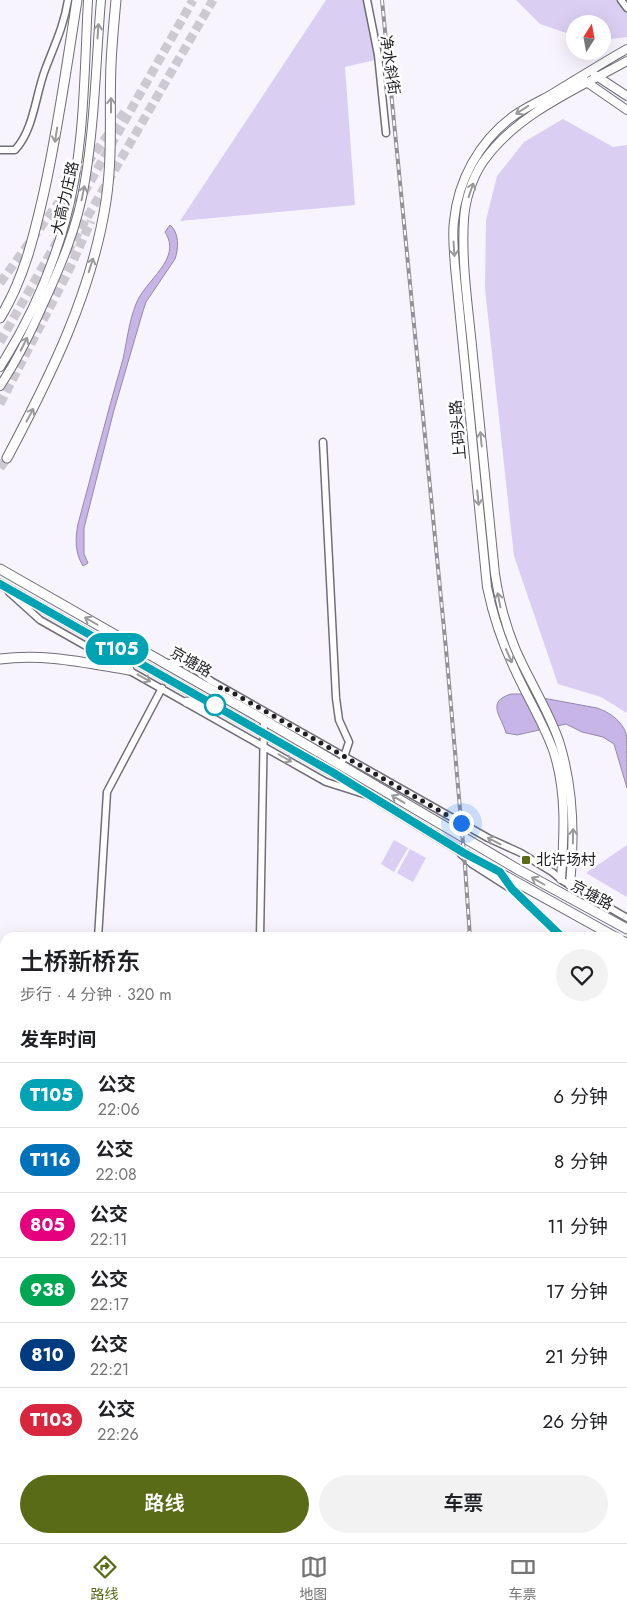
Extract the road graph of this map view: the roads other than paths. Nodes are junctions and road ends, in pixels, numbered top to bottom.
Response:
1 (68, 0) edge
2 (77, 0) edge
3 (88, 0) edge
4 (101, 0) edge
5 (116, 0) edge
6 (367, 0) edge
7 (621, 0) edge
8 (627, 8) edge
9 (626, 54) edge
10 (588, 71) junction
11 (579, 77) junction
12 (599, 77) junction
13 (587, 83) junction
14 (627, 96) edge
15 (553, 98) junction
16 (627, 110) edge
17 (386, 133) dead end
18 (0, 150) edge
19 (0, 318) edge
20 (0, 367) edge
21 (0, 386) edge
22 (323, 442) dead end
23 (7, 458) tunnel mouth
24 (484, 473) junction
25 (476, 474) junction
26 (491, 540) junction
27 (482, 543) junction
28 (0, 569) edge
29 (0, 584) edge
30 (0, 659) edge
31 (164, 663) junction
32 (129, 670) junction
33 (162, 688) junction
34 (187, 702) junction
35 (219, 708) junction
36 (264, 720) junction
37 (263, 733) junction
38 (264, 746) junction
39 (342, 761) junction
40 (375, 798) junction
41 (453, 846) junction
42 (500, 872) junction
43 (561, 879) junction
44 (570, 885) junction
45 (512, 889) junction
46 (627, 918) edge
47 (627, 929) edge
48 (98, 932) edge
49 (260, 932) edge
50 (557, 932) edge
51 (606, 932) edge

1 - 18 street
2 -> 19 highway
3 - 20 main road, 大高力庄路
21 -> 4 main road, 大高力庄路
23 -> 5 highway
6 - 17 street, 净水斜街
7 - 8 street
9 - 10 main road, 上码头路
9 - 12 main road, 上码头路
10 - 11 main road, 上码头路
10 - 12 main road
11 - 13 main road
11 - 15 main road, 上码头路
12 - 13 main road, 上码头路
12 - 14 main road
13 - 15 main road, 上码头路
13 - 16 main road
24 -> 15 main road, 上码头路
15 -> 25 main road, 上码头路
22 - 39 street
24 - 25 main road
24 - 26 main road, 上码头路
25 -> 27 main road, 上码头路
26 - 27 main road
44 -> 26 main road, 上码头路
27 -> 43 main road, 上码头路
31 -> 28 highway, 京塘路
29 - 32 street
29 - 35 highway, 京塘路
30 - 32 highway
31 - 36 highway, 京塘路
31 - 39 street
32 -> 33 street
33 - 34 street
33 - 48 street
34 - 35 highway
34 - 38 street
35 - 37 highway, 京塘路
36 - 37 street
36 - 39 highway, 京塘路
37 - 38 street
37 - 40 highway, 京塘路
38 -> 40 street
38 - 49 street
43 -> 39 street
47 -> 39 highway, 京塘路
40 - 41 highway, 京塘路
41 - 42 highway, 京塘路
41 - 45 street
42 - 45 street
42 - 51 highway, 京塘路
43 - 44 street
44 - 46 street
45 - 50 street

